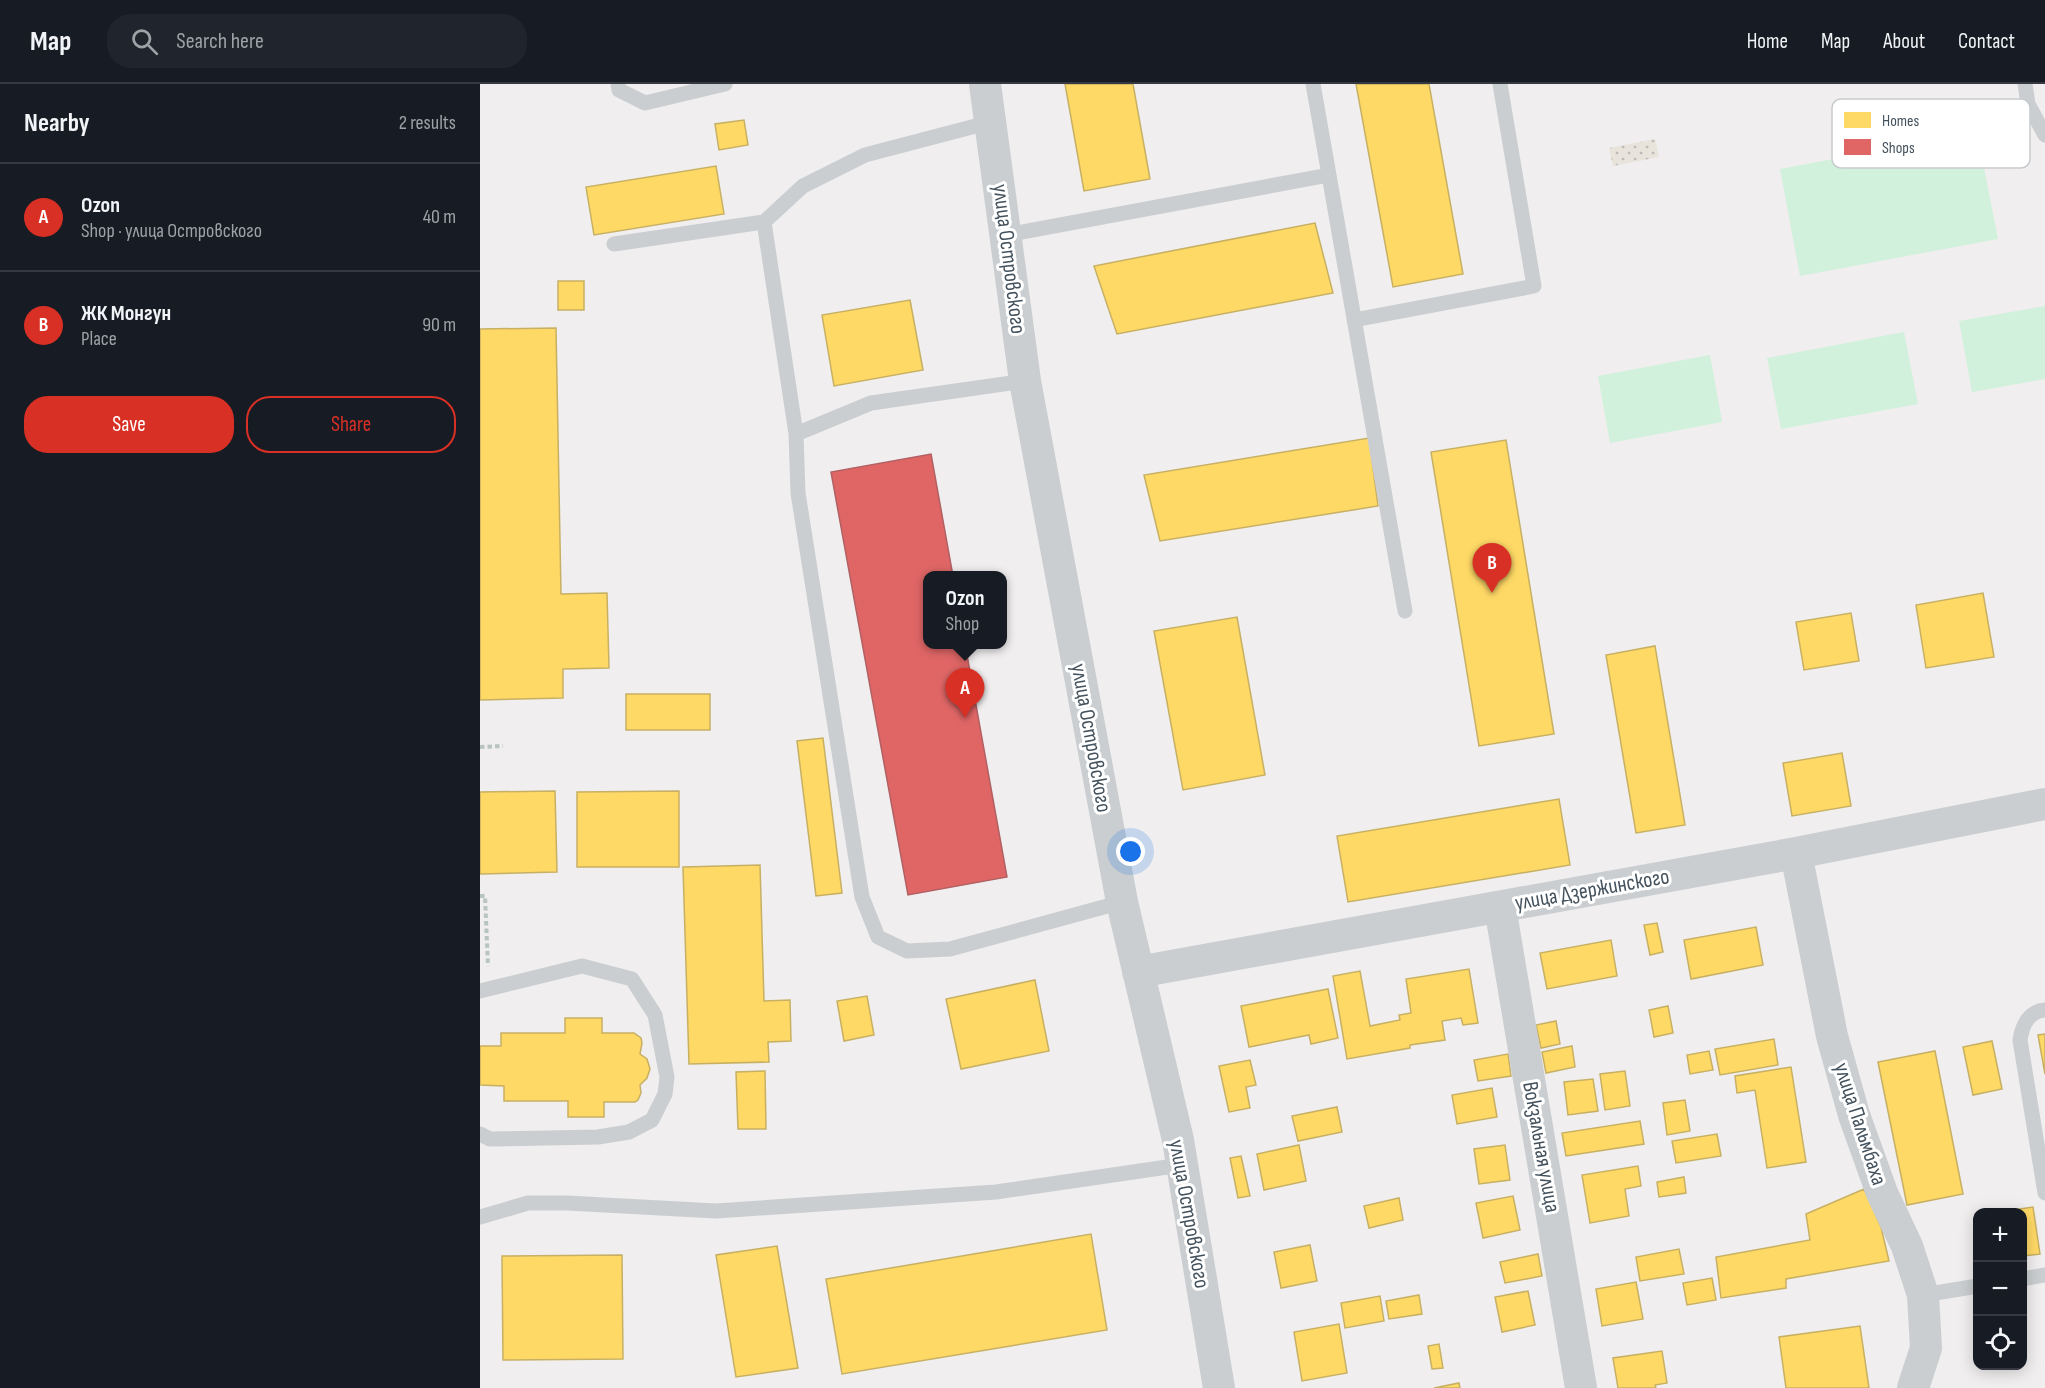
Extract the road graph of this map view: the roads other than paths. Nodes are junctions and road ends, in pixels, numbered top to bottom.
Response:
1 (618, 84) edge
2 (724, 84) edge
3 (985, 84) edge
4 (1313, 84) edge
5 (1500, 84) edge
6 (2025, 84) edge
7 (2027, 99) edge
8 (2030, 108) edge
9 (991, 122) junction
10 (2045, 135) edge
11 (1329, 175) junction
12 (764, 222) junction
13 (1006, 235) junction
14 (614, 244) dead end
15 (1354, 320) junction
16 (1024, 381) junction
17 (796, 434) junction
18 (1405, 611) dead end
19 (2045, 804) edge
20 (1796, 853) junction
21 (1122, 902) junction
22 (1500, 907) junction
23 (1138, 972) junction
24 (485, 990) edge
25 (2045, 1010) edge
26 (480, 1134) edge
27 (1181, 1165) junction
28 (2045, 1193) edge
29 (480, 1217) edge
30 (2045, 1275) edge
31 (2027, 1278) edge
32 (1973, 1287) edge
33 (1923, 1295) junction
34 (1219, 1388) edge
35 (1581, 1388) edge
36 (1913, 1388) edge

1 - 2 lane
3 - 9 street, улица Островского
4 - 11 lane
5 - 15 lane
6 - 7 lane
8 - 10 lane
9 - 12 lane
9 - 13 street, улица Островского
11 - 13 lane
11 - 15 lane
12 - 14 lane
12 - 17 lane
13 - 16 street, улица Островского
15 - 18 lane
16 - 17 lane
16 - 21 street, улица Островского
17 - 21 lane
19 - 20 street, улица Дзержинского
20 - 22 street, улица Дзержинского
20 - 33 street, улица Пальмбаха
21 - 23 street, улица Островского
22 - 23 street, улица Дзержинского
22 - 35 street, Вокзальная улица
23 - 27 street, улица Островского
24 - 26 lane
25 - 28 lane
27 - 29 lane
27 - 34 street, улица Островского
30 - 31 lane
32 - 33 lane
33 - 36 street, улица Пальмбаха

